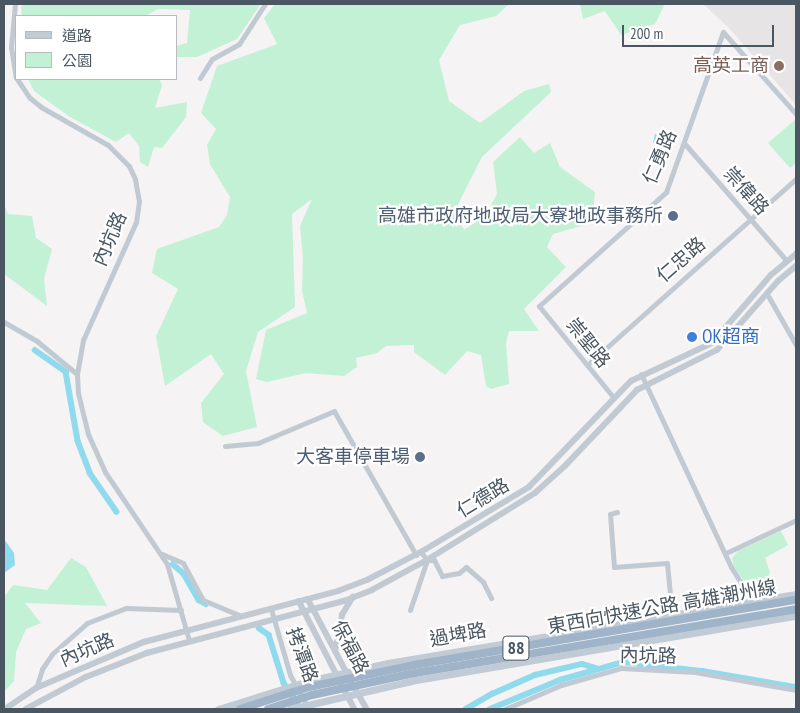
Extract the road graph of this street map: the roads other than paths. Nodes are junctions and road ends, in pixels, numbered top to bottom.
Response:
1 (15, 4) edge
2 (265, 4) edge
3 (15, 72) edge
4 (200, 78) dead end
5 (18, 80) edge
6 (796, 114) edge
7 (684, 143) junction
8 (796, 179) edge
9 (751, 218) junction
10 (796, 254) edge
11 (786, 260) junction
12 (796, 266) edge
13 (767, 294) junction
14 (539, 306) joint
15 (4, 322) edge
16 (796, 345) edge
17 (586, 365) junction
18 (77, 374) junction
19 (641, 374) junction
20 (646, 384) junction
21 (614, 398) junction
22 (225, 446) dead end
23 (617, 512) dead end
24 (796, 520) edge
25 (726, 553) junction
26 (162, 554) junction
27 (419, 554) junction
28 (427, 560) junction
29 (743, 586) dead end
30 (796, 594) edge
31 (354, 597) junction
32 (491, 598) dead end
33 (308, 599) junction
34 (796, 600) edge
35 (298, 602) junction
36 (271, 609) junction
37 (796, 609) edge
38 (182, 610) junction
39 (313, 610) junction
40 (410, 610) dead end
41 (304, 612) junction
42 (672, 615) junction
43 (241, 616) junction
44 (796, 616) edge
45 (274, 619) junction
46 (186, 630) junction
47 (189, 640) junction
48 (335, 651) junction
49 (346, 672) junction
50 (336, 674) junction
51 (293, 686) junction
52 (36, 688) junction
53 (796, 690) edge
54 (358, 692) junction
55 (347, 695) junction
56 (306, 706) edge
57 (5, 709) edge
58 (26, 709) edge
59 (218, 709) edge
60 (240, 709) edge
61 (268, 709) edge
62 (290, 709) edge
63 (355, 709) edge
64 (367, 709) edge
65 (505, 709) edge

1 - 3 street, 內坑路
2 - 4 street
5 - 18 street, 內坑路
6 - 7 street, 仁勇路
7 - 9 street, 崇偉路
7 - 14 street, 仁勇路
8 - 9 street, 仁忠路
9 - 11 street, 崇偉路
9 - 17 street, 仁忠路
10 - 11 street, 仁德路
11 - 19 street, 仁德路
12 - 13 street, 仁德路
13 - 16 street
13 - 20 street, 仁德路
14 - 17 street, 崇聖路
15 - 18 street
17 - 21 street, 崇聖路
18 - 26 street, 內坑路
19 - 20 street
19 - 21 street, 仁德路
20 - 25 street
20 - 28 street, 仁德路
21 - 27 street, 仁德路
22 - 27 street
23 - 42 street
24 - 25 street
25 - 29 street
26 - 38 street, 內坑路
26 - 43 street, 內坑路
27 - 28 street
27 - 33 street, 仁德路
28 - 31 street, 仁德路
28 - 32 street
28 - 40 street
30 - 42 main road, 過埤路
31 - 39 street, 仁德路
31 - 48 street
33 - 35 street, 內坑路
33 - 39 street, 保福路
34 - 60 highway, 東西向快速公路 高雄潮州線 / 88
35 - 36 street, 內坑路
35 - 41 street, 保福路
36 - 43 street, 內坑路
36 - 45 street, 拷潭路
37 - 61 highway, 東西向快速公路 高雄潮州線 / 88
38 - 46 street, 內坑路
38 - 52 street
39 - 41 street, 內坑路
39 - 48 street, 保福路
41 - 45 street, 內坑路
41 - 50 street, 保福路
42 - 49 main road, 過埤路
43 - 46 street, 內坑路
44 - 54 main road, 過埤路
45 - 47 street, 內坑路
45 - 51 street, 拷潭路
46 - 47 street, 內坑路
46 - 52 street, 內坑路
47 - 58 street, 內坑路
48 - 49 street, 保福路
49 - 50 main road, 過埤路
49 - 54 street, 保福路
50 - 51 main road, 過埤路
50 - 55 street, 保福路
51 - 56 street, 拷潭路
51 - 59 main road, 過埤路
52 - 57 street, 內坑路
53 - 65 street, 內坑路
54 - 55 main road, 過埤路
54 - 64 street, 保福路
55 - 56 main road, 過埤路
55 - 63 street, 保福路
56 - 62 main road, 過埤路

